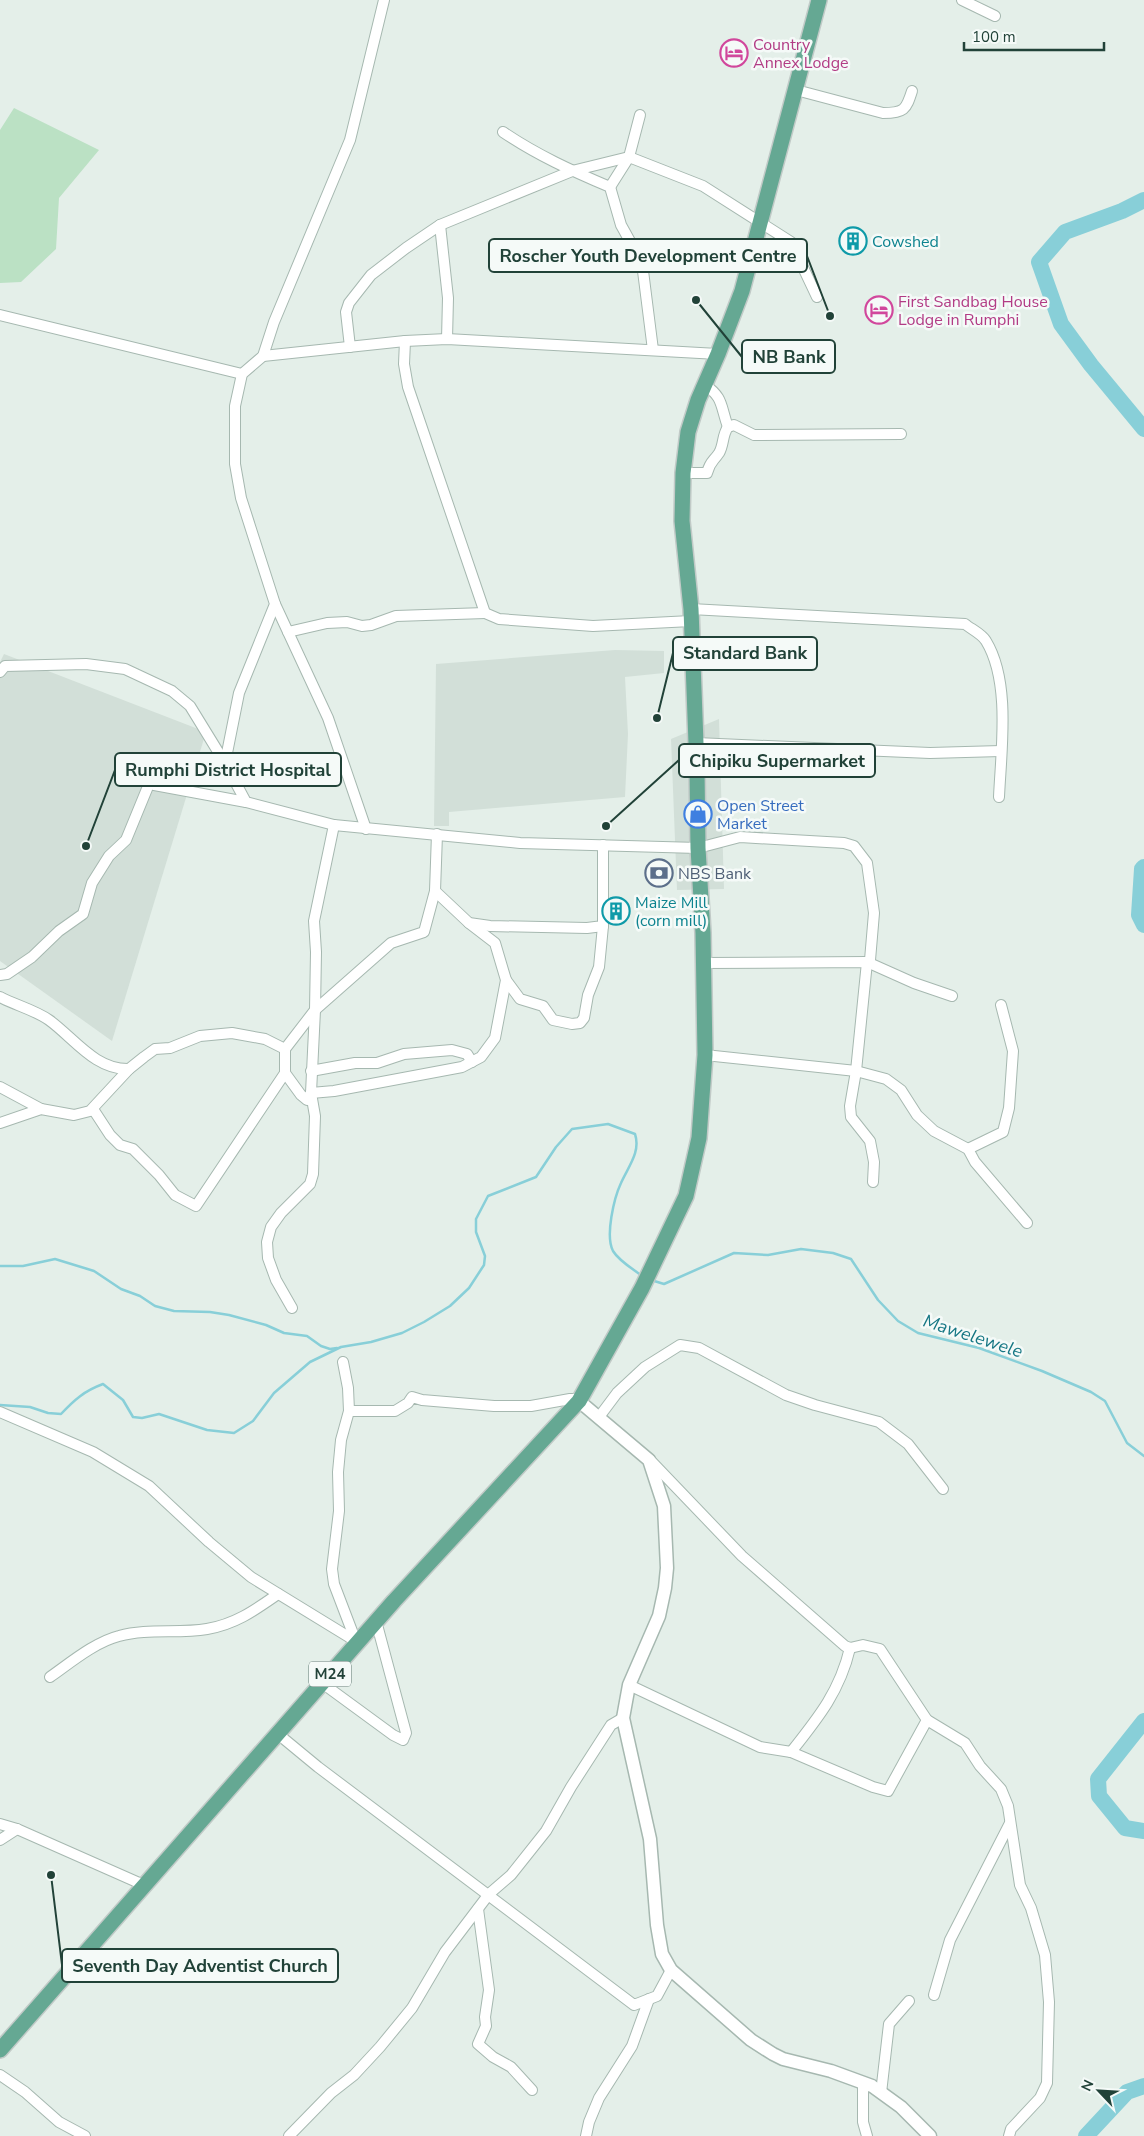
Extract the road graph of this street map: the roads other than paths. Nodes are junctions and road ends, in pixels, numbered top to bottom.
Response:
1 (384, 0) edge
2 (818, 0) edge
3 (962, 0) edge
4 (995, 16) dead end
5 (796, 90) junction
6 (912, 91) dead end
7 (640, 115) dead end
8 (503, 132) dead end
9 (629, 158) junction
10 (572, 171) junction
11 (610, 187) junction
12 (761, 223) junction
13 (440, 225) junction
14 (817, 297) dead end
15 (0, 315) edge
16 (447, 339) junction
17 (405, 341) junction
18 (350, 347) junction
19 (654, 350) junction
20 (718, 354) junction
21 (263, 356) junction
22 (242, 374) junction
23 (704, 384) junction
24 (728, 427) junction
25 (901, 434) dead end
26 (683, 473) junction
27 (275, 604) junction
28 (485, 614) junction
29 (691, 615) junction
30 (288, 632) junction
31 (2, 667) edge
32 (696, 743) junction
33 (1001, 751) junction
34 (225, 763) junction
35 (999, 797) dead end
36 (246, 802) junction
37 (334, 825) junction
38 (366, 829) junction
39 (437, 834) junction
40 (604, 845) junction
41 (698, 848) junction
42 (436, 891) junction
43 (469, 923) junction
44 (603, 926) junction
45 (867, 962) junction
46 (704, 963) junction
47 (0, 975) edge
48 (506, 980) junction
49 (952, 996) dead end
50 (0, 997) edge
51 (1000, 1005) dead end
52 (315, 1010) junction
53 (285, 1049) junction
54 (705, 1055) junction
55 (472, 1062) junction
56 (129, 1068) junction
57 (311, 1071) junction
58 (856, 1071) junction
59 (285, 1073) junction
60 (0, 1087) edge
61 (311, 1093) junction
62 (41, 1109) junction
63 (93, 1109) junction
64 (0, 1123) edge
65 (968, 1149) junction
66 (874, 1182) dead end
67 (1028, 1223) dead end
68 (292, 1308) dead end
69 (342, 1362) dead end
70 (579, 1401) junction
71 (349, 1411) junction
72 (0, 1412) edge
73 (598, 1417) junction
74 (649, 1460) junction
75 (943, 1489) dead end
76 (278, 1594) junction
77 (376, 1622) junction
78 (356, 1640) junction
79 (850, 1648) junction
80 (50, 1677) dead end
81 (322, 1683) junction
82 (629, 1685) junction
83 (623, 1718) junction
84 (927, 1720) junction
85 (278, 1734) junction
86 (791, 1752) junction
87 (1010, 1822) junction
88 (0, 1824) edge
89 (17, 1828) junction
90 (0, 1840) edge
91 (146, 1886) junction
92 (489, 1894) junction
93 (478, 1909) junction
94 (671, 1970) junction
95 (934, 1995) dead end
96 (649, 1999) junction
97 (909, 2001) dead end
98 (0, 2050) edge
99 (0, 2075) edge
100 (864, 2083) junction
101 (532, 2090) dead end
102 (881, 2093) junction
103 (85, 2136) edge
104 (289, 2136) edge
105 (586, 2136) edge
106 (867, 2136) edge
107 (930, 2136) edge
108 (1009, 2136) edge

1 - 21 street
2 - 5 main road, M24
3 - 4 street
5 - 6 street
5 - 12 main road, M24
7 - 9 street
8 - 10 street
9 - 10 street
9 - 11 street
9 - 12 street
10 - 11 street
10 - 13 street
11 - 19 street
12 - 14 street
12 - 20 main road, M24
13 - 16 street
13 - 18 street
15 - 22 street
16 - 17 street
16 - 19 street
17 - 18 street
17 - 28 street
18 - 21 street
19 - 20 street
20 - 23 main road, M24
21 - 22 street
22 - 27 street
23 - 24 street
23 - 26 main road, M24
24 - 25 street
24 - 26 street
26 - 29 main road, M24
27 - 30 street
27 - 34 street
28 - 29 street
28 - 30 street
29 - 32 main road, M24
29 - 33 street
30 - 38 street
31 - 34 street
32 - 33 street
32 - 41 main road, M24
33 - 35 street
34 - 36 street
36 - 37 street
36 - 47 street
37 - 38 street
37 - 52 street
38 - 39 street
39 - 40 street
39 - 42 street
40 - 41 street
40 - 44 street
41 - 45 street
41 - 46 main road, M24
42 - 43 street
42 - 52 street
43 - 44 street
43 - 48 street
44 - 48 street
45 - 46 street
45 - 49 street
45 - 58 street
46 - 54 main road, M24
48 - 55 street
50 - 56 street
51 - 65 street
52 - 53 street
52 - 57 street
53 - 56 street
53 - 59 street
54 - 58 street
54 - 70 main road, M24
55 - 57 street
55 - 61 street
56 - 63 street
57 - 61 street
58 - 65 street
58 - 66 street
59 - 61 street
59 - 63 street
60 - 62 street
61 - 68 street
62 - 63 street
62 - 64 street
65 - 67 street
69 - 71 street
70 - 71 street
70 - 73 street
70 - 77 main road, M24
71 - 78 street
72 - 76 street
73 - 74 street
73 - 75 street
74 - 79 street
74 - 82 street
76 - 78 street
76 - 80 street
77 - 78 main road, M24
77 - 81 street
78 - 81 main road, M24
79 - 84 street
79 - 86 street
81 - 85 main road, M24
82 - 83 street
82 - 86 street
83 - 92 street
83 - 94 street
84 - 86 street
84 - 87 street
85 - 91 main road, M24
85 - 92 street
87 - 95 street
87 - 108 street
88 - 89 street
89 - 90 street
89 - 91 street
91 - 98 main road, M24
92 - 93 street
92 - 96 street
93 - 101 street
93 - 104 street
94 - 96 street
94 - 100 street
96 - 105 street
97 - 102 street
99 - 103 street
100 - 102 street
100 - 106 street
102 - 107 street

